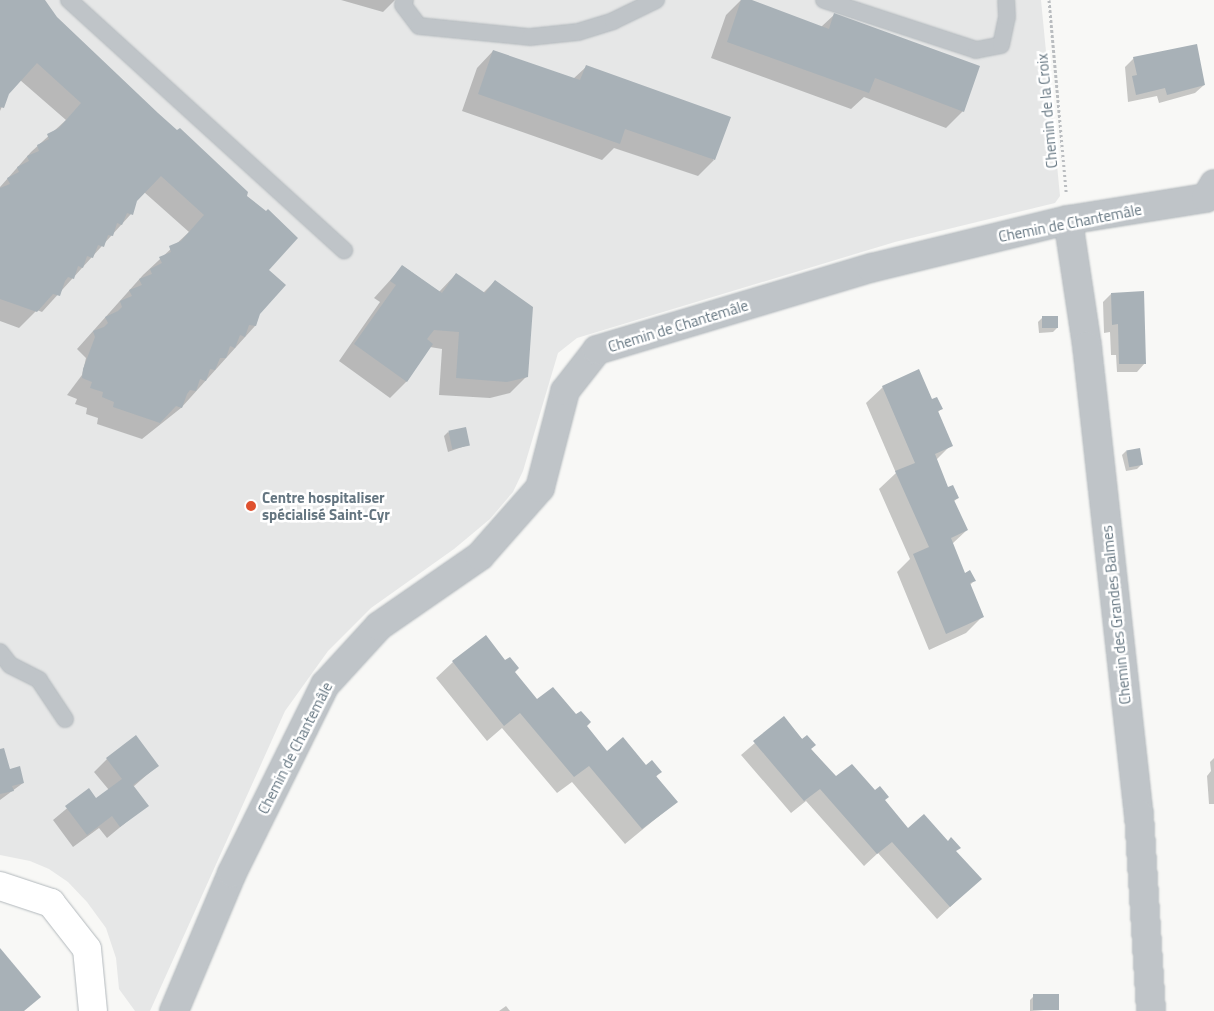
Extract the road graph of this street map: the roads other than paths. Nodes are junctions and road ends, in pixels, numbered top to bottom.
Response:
1 (69, 0) edge
2 (405, 0) edge
3 (656, 0) edge
4 (824, 0) edge
5 (1006, 0) edge
6 (1214, 184) edge
7 (1068, 220) junction
8 (344, 250) dead end
9 (0, 652) edge
10 (65, 720) dead end
11 (0, 886) edge
12 (93, 1011) edge
13 (174, 1011) edge
14 (1151, 1011) edge

1 - 8 lane
2 - 3 lane
4 - 5 lane
6 - 7 street, Chemin de Chantemâle
7 - 13 street, Chemin de Chantemâle
7 - 14 street, Chemin des Grandes Balmes
9 - 10 lane
11 - 12 street

